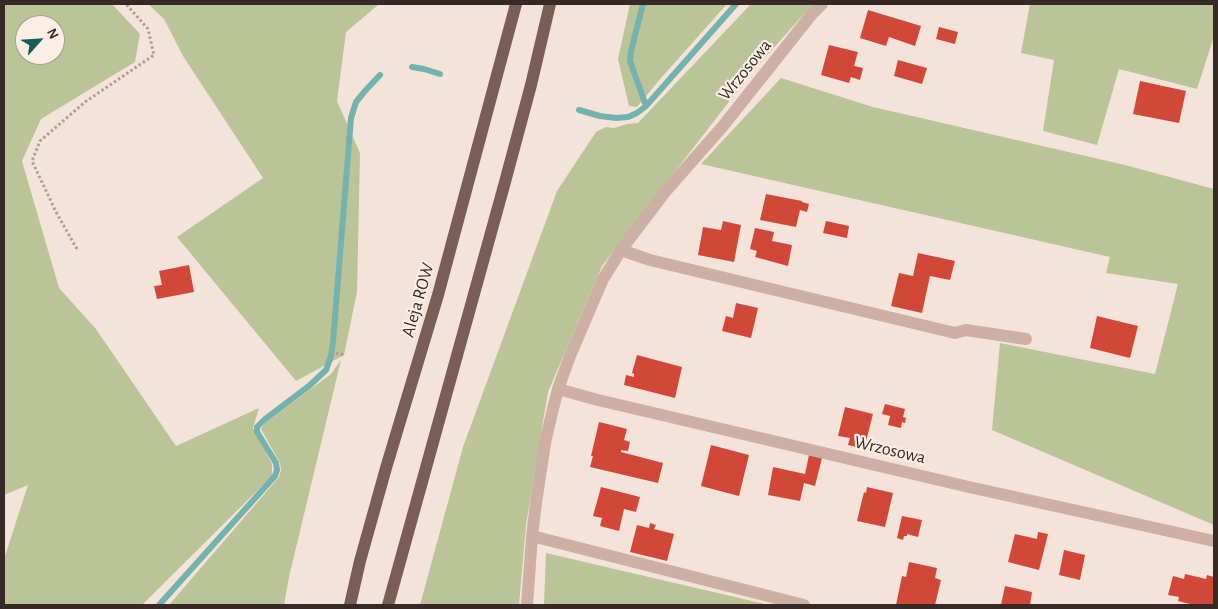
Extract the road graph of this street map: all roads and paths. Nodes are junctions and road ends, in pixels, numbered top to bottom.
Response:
1 (126, 4) edge
2 (516, 4) edge
3 (550, 4) edge
4 (822, 4) edge
5 (77, 249) dead end
6 (621, 250) junction
7 (1026, 339) dead end
8 (331, 352) dead end
9 (344, 354) dead end
10 (558, 389) junction
11 (532, 536) junction
12 (1214, 542) edge
13 (350, 605) edge
14 (388, 605) edge
15 (526, 605) edge
16 (804, 605) edge

1 - 5 path
2 - 13 main road, Aleja ROW
3 - 14 main road
4 - 6 street, Wrzosowa
6 - 7 street
6 - 10 street, Wrzosowa
8 - 9 path
10 - 11 street, Wrzosowa
10 - 12 street, Wrzosowa
11 - 15 street, Wrzosowa
11 - 16 street

